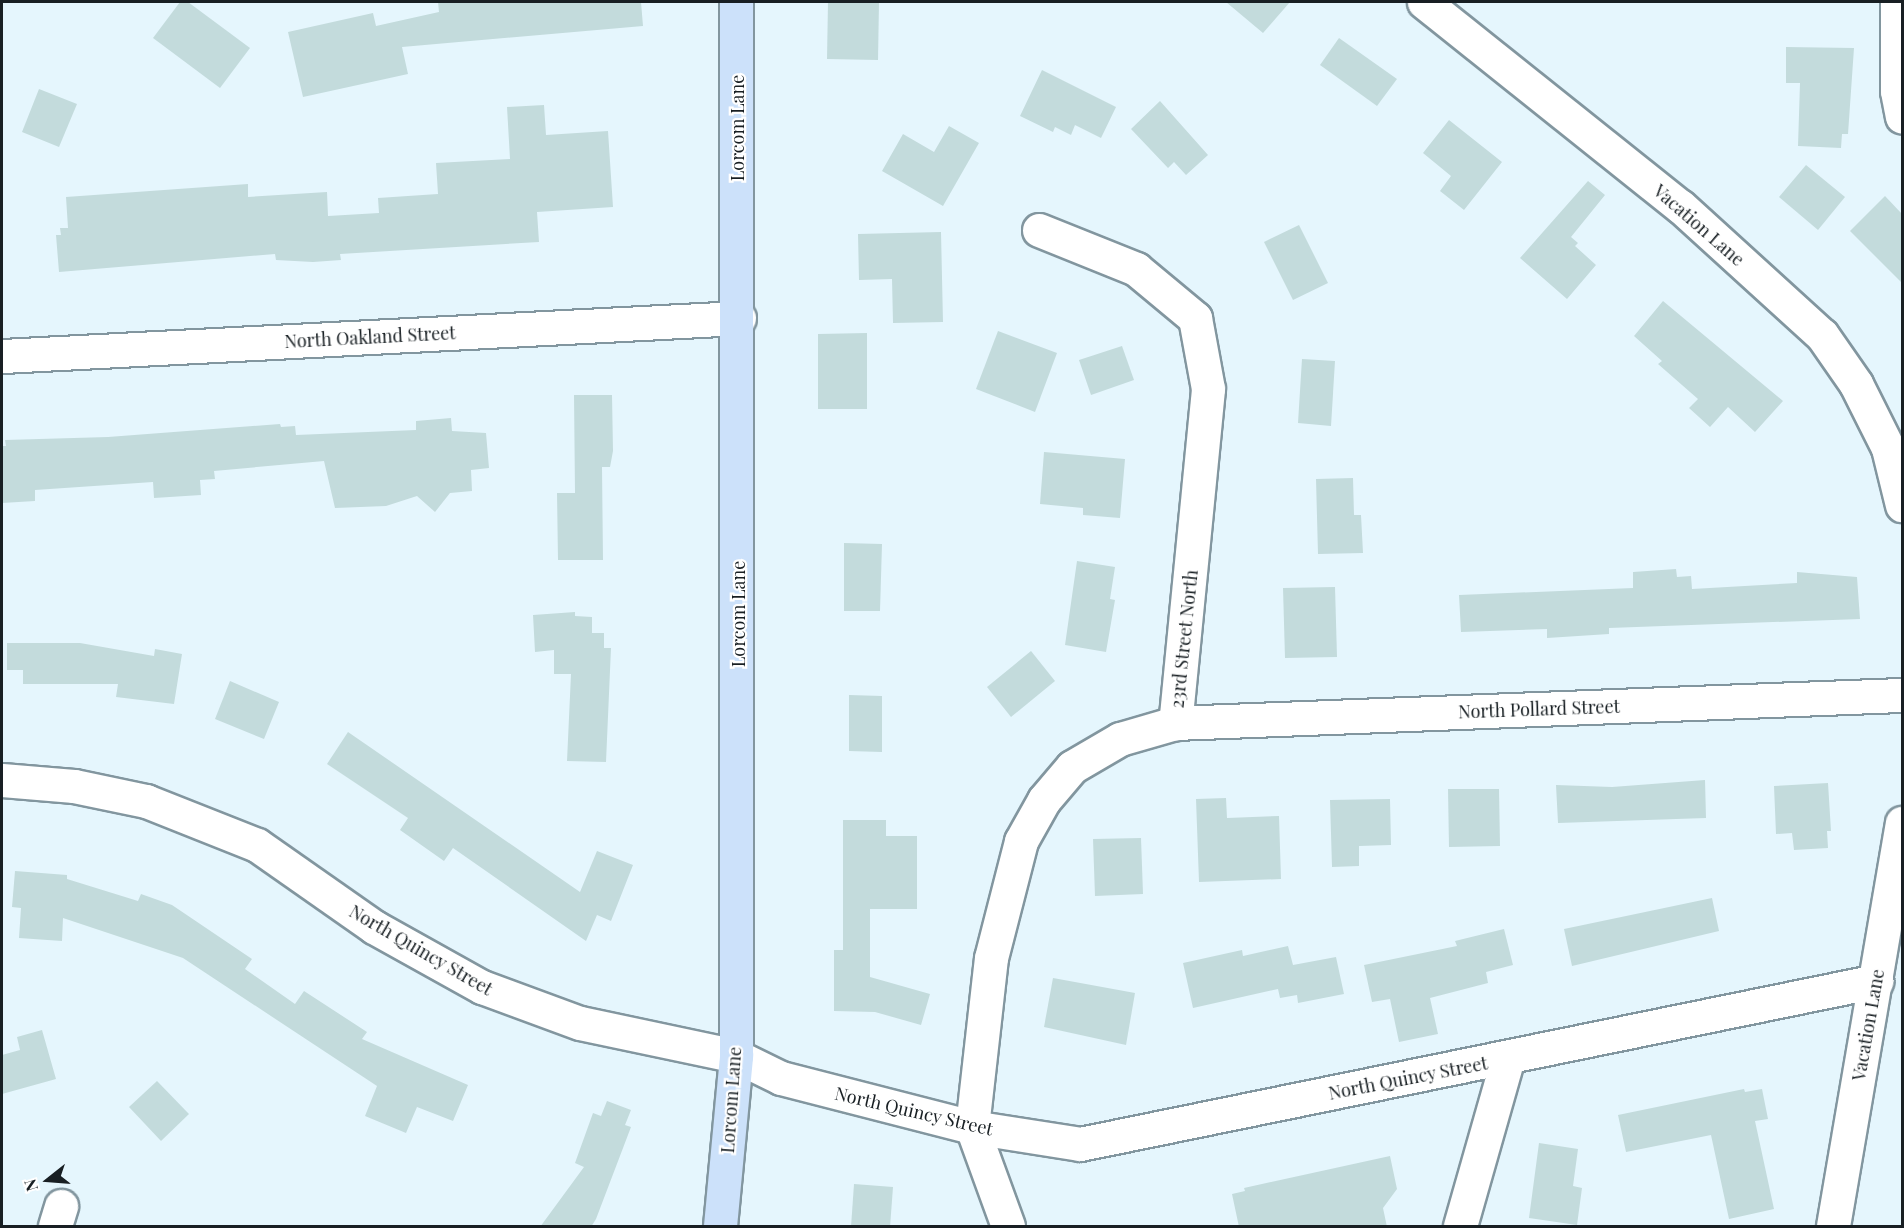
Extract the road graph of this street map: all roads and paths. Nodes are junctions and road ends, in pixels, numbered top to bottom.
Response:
1 (736, 2) edge
2 (1424, 2) edge
3 (1897, 2) edge
4 (1902, 117) edge
5 (1039, 230) dead end
6 (739, 318) junction
7 (2, 356) edge
8 (1902, 505) edge
9 (1902, 695) edge
10 (1175, 723) junction
11 (2, 780) edge
12 (1902, 823) edge
13 (1876, 981) junction
14 (736, 1056) junction
15 (1508, 1058) junction
16 (972, 1127) junction
17 (720, 1227) edge
18 (1008, 1227) edge
19 (1460, 1227) edge
20 (1833, 1227) edge

1 - 6 street, Lorcom Lane
2 - 8 street, Vacation Lane
3 - 4 street
5 - 10 street, 23rd Street North
6 - 7 street, North Oakland Street
6 - 14 street, Lorcom Lane
9 - 10 street, North Pollard Street
10 - 16 street, 23rd Street North
11 - 14 street, North Quincy Street
12 - 13 street, Vacation Lane
13 - 15 street, North Quincy Street
13 - 20 street, Vacation Lane
14 - 16 street, North Quincy Street
14 - 17 street, Lorcom Lane
15 - 16 street, North Quincy Street
15 - 19 street
16 - 18 street, 23rd Street North

